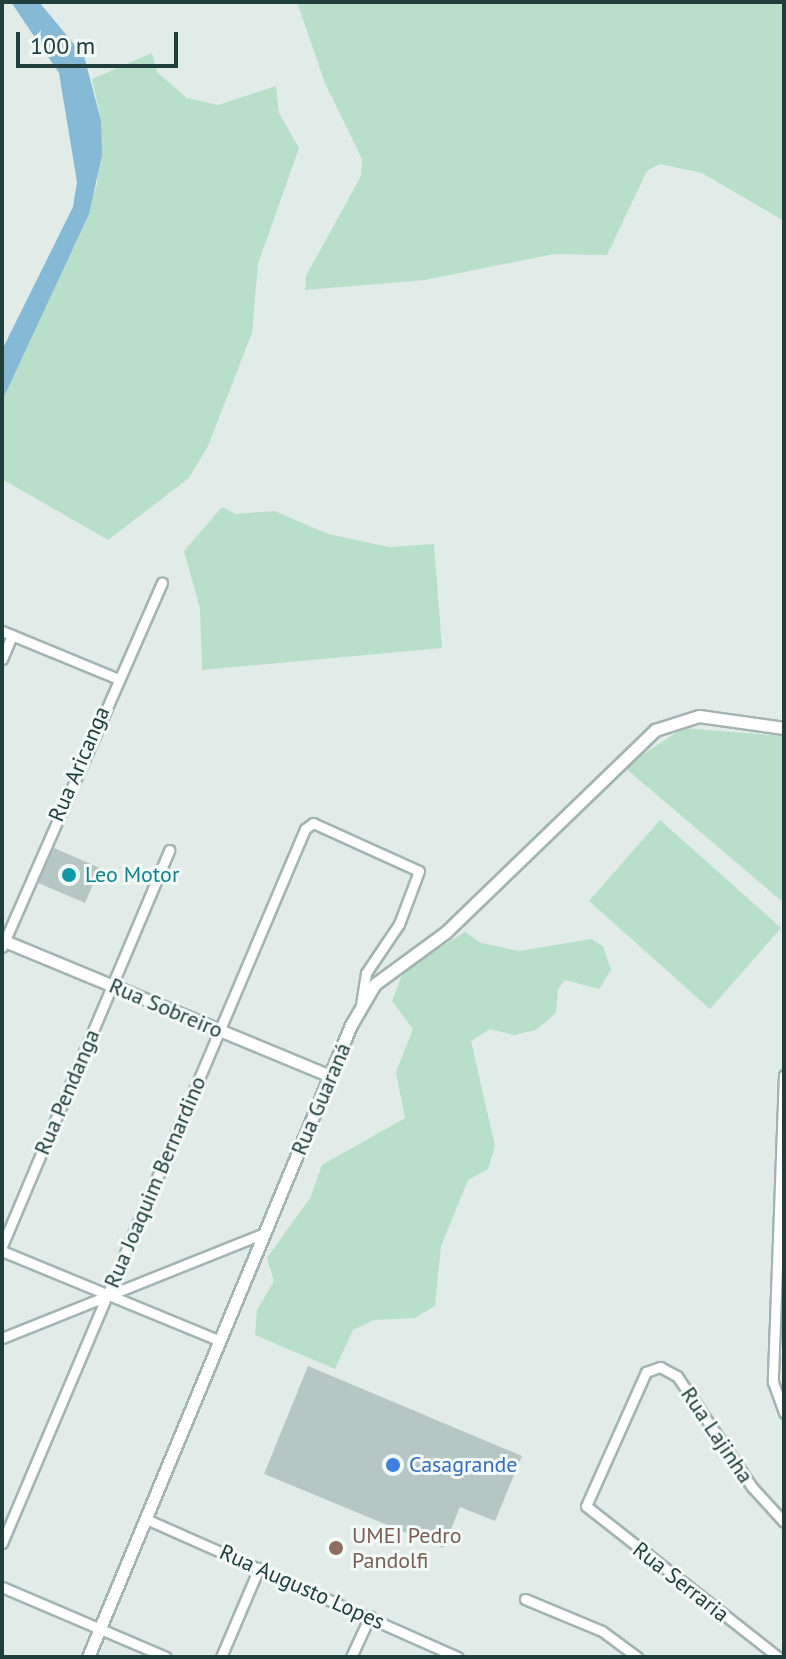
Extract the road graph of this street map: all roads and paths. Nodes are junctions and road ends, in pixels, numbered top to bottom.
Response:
1 (162, 583) dead end
2 (7, 633) edge
3 (2, 659) edge
4 (116, 678) junction
5 (784, 725) edge
6 (169, 850) dead end
7 (3, 943) edge
8 (112, 986) junction
9 (361, 1006) junction
10 (219, 1030) junction
11 (784, 1075) edge
12 (330, 1076) junction
13 (265, 1233) junction
14 (2, 1248) edge
15 (780, 1284) edge
16 (108, 1294) junction
17 (2, 1338) edge
18 (220, 1341) junction
19 (784, 1413) edge
20 (586, 1506) joint
21 (146, 1519) junction
22 (784, 1522) edge
23 (2, 1543) edge
24 (259, 1568) junction
25 (2, 1587) edge
26 (525, 1599) dead end
27 (370, 1616) junction
28 (100, 1628) junction
29 (88, 1657) edge
30 (166, 1657) edge
31 (221, 1657) edge
32 (351, 1657) edge
33 (458, 1657) edge
34 (637, 1657) edge
35 (778, 1657) edge

1 - 4 street, Rua Aricanga
2 - 3 street
2 - 4 street
4 - 7 street, Rua Aricanga
5 - 9 street, Rua Guaraná
6 - 8 street, Rua Pendanga
7 - 8 street, Rua Sobreiro
8 - 10 street, Rua Sobreiro
8 - 14 street, Rua Pendanga
9 - 10 street, Rua Joaquim Bernardino
9 - 12 street, Rua Guaraná
10 - 12 street, Rua Sobreiro
10 - 16 street, Rua Joaquim Bernardino
11 - 15 street
12 - 13 street, Rua Guaraná
13 - 16 street
13 - 18 street, Rua Guaraná
14 - 16 street
15 - 19 street
16 - 17 street
16 - 18 street
16 - 23 street, Rua Joaquim Bernardino
18 - 21 street, Rua Guaraná
20 - 22 street, Rua Lajinha
20 - 35 street, Rua Serraria
21 - 24 street, Rua Augusto Lopes
21 - 28 street, Rua Guaraná
24 - 27 street, Rua Augusto Lopes
24 - 31 street
25 - 28 street
26 - 34 street
27 - 32 street
27 - 33 street, Rua Augusto Lopes
28 - 29 street, Rua Guaraná
28 - 30 street

